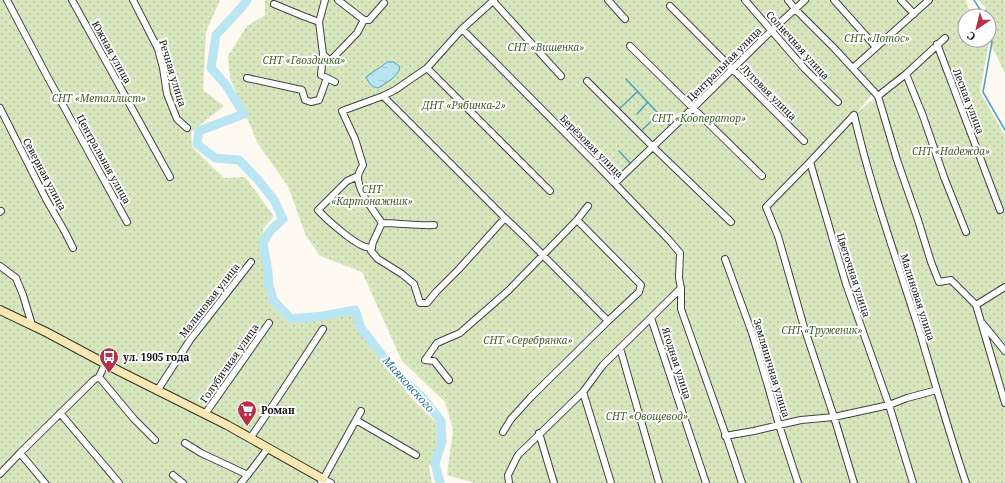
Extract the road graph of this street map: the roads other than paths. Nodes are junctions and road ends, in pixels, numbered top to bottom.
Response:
1 (7, 0) edge
2 (72, 0) edge
3 (133, 0) edge
4 (325, 0) edge
5 (338, 0) edge
6 (494, 0) edge
7 (608, 0) edge
8 (745, 0) edge
9 (788, 0) edge
10 (805, 0) edge
11 (834, 0) edge
12 (901, 0) edge
13 (929, 0) edge
14 (384, 3) dead end
15 (274, 4) dead end
16 (670, 6) dead end
17 (795, 9) junction
18 (914, 14) junction
19 (625, 19) dead end
20 (364, 20) junction
21 (319, 22) junction
22 (462, 29) junction
23 (772, 30) junction
24 (945, 38) dead end
25 (937, 44) junction
26 (630, 46) dead end
27 (876, 47) junction
28 (323, 54) junction
29 (427, 68) junction
30 (853, 68) junction
31 (733, 70) junction
32 (906, 74) junction
33 (562, 76) dead end
34 (247, 78) dead end
35 (326, 78) junction
36 (588, 81) dead end
37 (336, 82) dead end
38 (383, 96) junction
39 (878, 96) junction
40 (838, 102) dead end
41 (0, 108) edge
42 (693, 108) junction
43 (187, 128) dead end
44 (804, 141) dead end
45 (653, 147) junction
46 (810, 162) junction
47 (358, 176) junction
48 (762, 176) dead end
49 (170, 177) dead end
50 (615, 183) junction
51 (550, 191) dead end
52 (588, 206) dead end
53 (1000, 210) dead end
54 (505, 218) junction
55 (577, 220) junction
56 (127, 222) dead end
57 (731, 222) dead end
58 (382, 223) junction
59 (434, 225) dead end
60 (966, 232) dead end
61 (73, 248) dead end
62 (372, 248) junction
63 (543, 256) junction
64 (725, 259) dead end
65 (251, 262) dead end
66 (0, 266) edge
67 (1005, 287) edge
68 (681, 288) junction
69 (976, 305) junction
70 (0, 310) edge
71 (651, 318) junction
72 (608, 321) junction
73 (981, 322) junction
74 (269, 323) dead end
75 (32, 325) junction
76 (323, 329) dead end
77 (620, 348) junction
78 (1005, 351) edge
79 (105, 364) junction
80 (98, 377) junction
81 (449, 380) dead end
82 (937, 390) junction
83 (158, 391) junction
84 (583, 392) junction
85 (1005, 403) edge
86 (889, 406) junction
87 (361, 411) dead end
88 (60, 413) junction
89 (205, 414) junction
90 (834, 417) junction
91 (356, 420) junction
92 (779, 425) junction
93 (503, 432) dead end
94 (539, 434) junction
95 (725, 436) junction
96 (251, 437) junction
97 (155, 440) dead end
98 (185, 444) dead end
99 (268, 448) junction
100 (20, 453) junction
101 (416, 455) dead end
102 (0, 474) edge
103 (173, 475) dead end
104 (248, 475) junction
105 (322, 481) edge
106 (45, 483) edge
107 (119, 483) edge
108 (183, 483) edge
109 (241, 483) edge
110 (331, 483) edge
111 (509, 483) edge
112 (554, 483) edge
113 (611, 483) edge
114 (660, 483) edge
115 (706, 483) edge
116 (742, 483) edge
117 (798, 483) edge
118 (854, 483) edge
119 (913, 483) edge
120 (966, 483) edge

1 - 56 street, Центральная улица
2 - 49 street, Южная улица
3 - 43 street, Речная улица
4 - 21 street
5 - 20 street
6 - 22 street
6 - 33 street
7 - 19 street
8 - 23 street, Солнечная улица
9 - 17 street
10 - 17 street, Центральная улица
11 - 27 street
12 - 18 street
13 - 18 street
14 - 20 street
15 - 21 street
16 - 31 street, Луговая улица
17 - 23 street, Центральная улица
17 - 30 street
18 - 27 street
20 - 28 street
21 - 28 street
22 - 29 street
22 - 50 street, Берёзовая улица
23 - 31 street, Центральная улица
23 - 40 street, Солнечная улица
24 - 25 street
25 - 32 street
25 - 53 street, Лесная улица
26 - 42 street
27 - 30 street
28 - 35 street
29 - 38 street
29 - 51 street
30 - 39 street
31 - 42 street, Центральная улица
31 - 44 street, Луговая улица
32 - 39 street
32 - 60 street
34 - 35 street
35 - 37 street
36 - 45 street
38 - 47 street
38 - 54 street
39 - 69 street
41 - 61 street, Северная улица
42 - 45 street, Центральная улица
42 - 48 street
45 - 50 street, Центральная улица
45 - 57 street
46 - 82 street, Малиновая улица
46 - 86 street, Цветочная улица
46 - 90 street
47 - 58 street
47 - 62 street
50 - 68 street, Берёзовая улица
52 - 55 street
54 - 62 street
54 - 63 street
55 - 63 street
55 - 72 street
58 - 59 street
58 - 62 street
63 - 72 street
63 - 81 street
64 - 92 street, Земляничная улица
65 - 83 street, Малиновая улица
66 - 75 street
67 - 69 street
68 - 71 street
68 - 95 street, Берёзовая улица
69 - 73 street
70 - 75 street
71 - 77 street
71 - 115 street, Ягодная улица
72 - 93 street
73 - 78 street
73 - 85 street
74 - 89 street, Голубичная улица
75 - 79 street
76 - 96 street
77 - 84 street
77 - 114 street
79 - 80 street
79 - 83 street
80 - 88 street
80 - 97 street
82 - 86 street
82 - 120 street, Малиновая улица
83 - 89 street
84 - 94 street
84 - 113 street
86 - 90 street
86 - 119 street, Цветочная улица
87 - 91 street
88 - 100 street
88 - 107 street
89 - 96 street
90 - 92 street
90 - 118 street
91 - 101 street
91 - 105 street
92 - 95 street
92 - 117 street, Земляничная улица
94 - 111 street
94 - 112 street
95 - 116 street, Берёзовая улица
96 - 99 street
98 - 104 street
99 - 104 street
99 - 105 street
100 - 102 street
100 - 106 street
103 - 108 street
104 - 109 street
105 - 110 street

